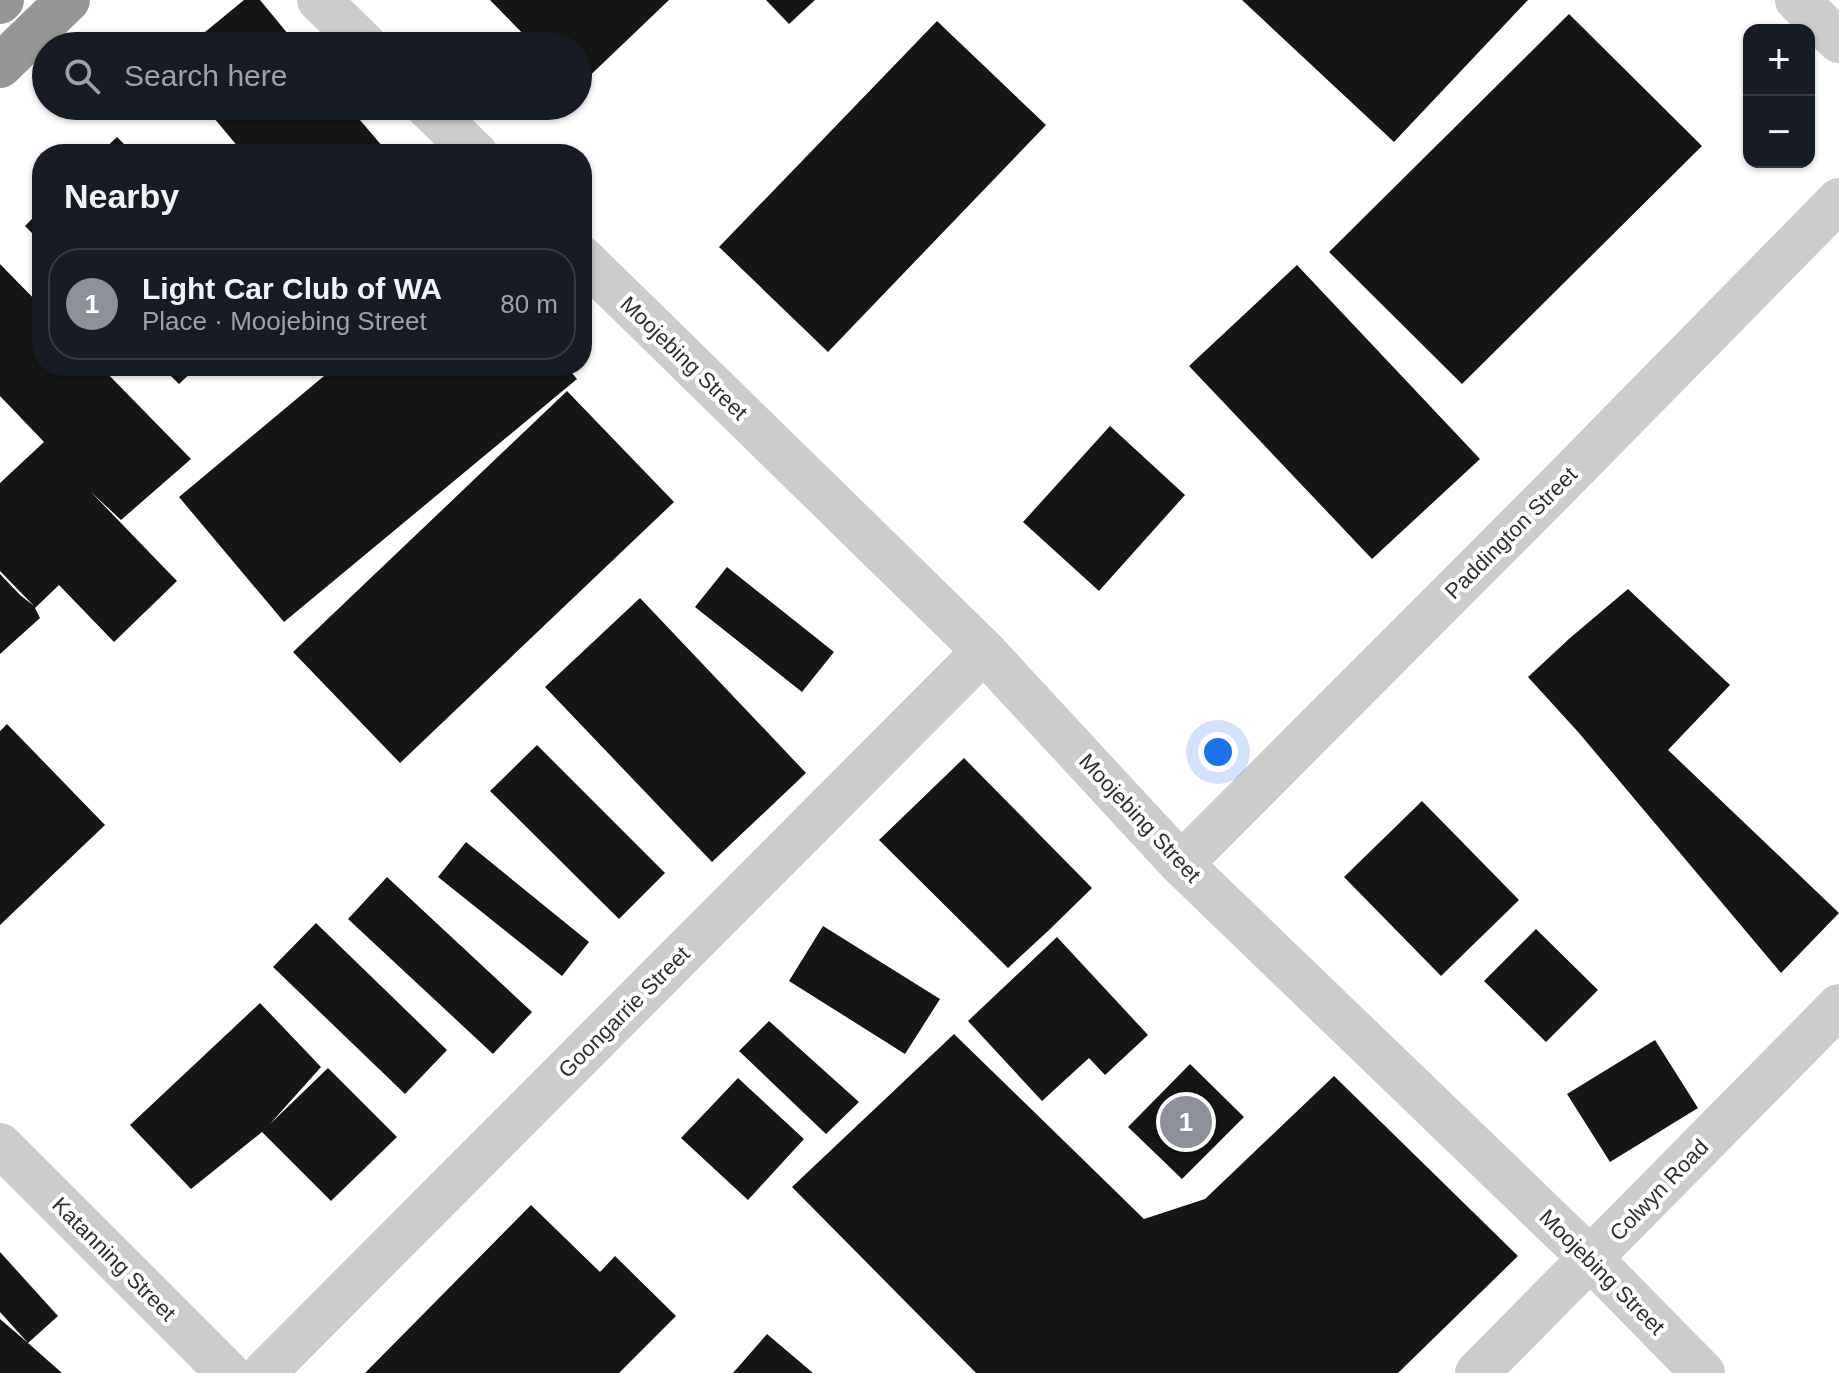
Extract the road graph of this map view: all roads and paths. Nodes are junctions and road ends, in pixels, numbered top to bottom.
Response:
1 (68, 0) edge
2 (319, 0) edge
3 (1797, 0) edge
4 (35, 32) edge
5 (352, 32) edge
6 (32, 35) edge
7 (1839, 41) edge
8 (0, 66) edge
9 (441, 120) edge
10 (466, 144) edge
11 (1839, 200) edge
12 (592, 268) edge
13 (984, 651) junction
14 (1181, 864) junction
15 (1839, 1006) edge
16 (0, 1145) edge
17 (1591, 1259) junction
18 (228, 1373) edge
19 (264, 1373) edge
20 (1477, 1373) edge
21 (1703, 1373) edge

1 - 4 highway
2 - 5 street
3 - 7 street
6 - 8 highway
9 - 10 street
11 - 14 street, Paddington Street
12 - 13 street, Moojebing Street
13 - 14 street, Moojebing Street
13 - 19 street, Goongarrie Street
14 - 17 street, Moojebing Street
15 - 17 street, Colwyn Road
16 - 18 street, Katanning Street
17 - 20 street, Colwyn Road
17 - 21 street, Moojebing Street

